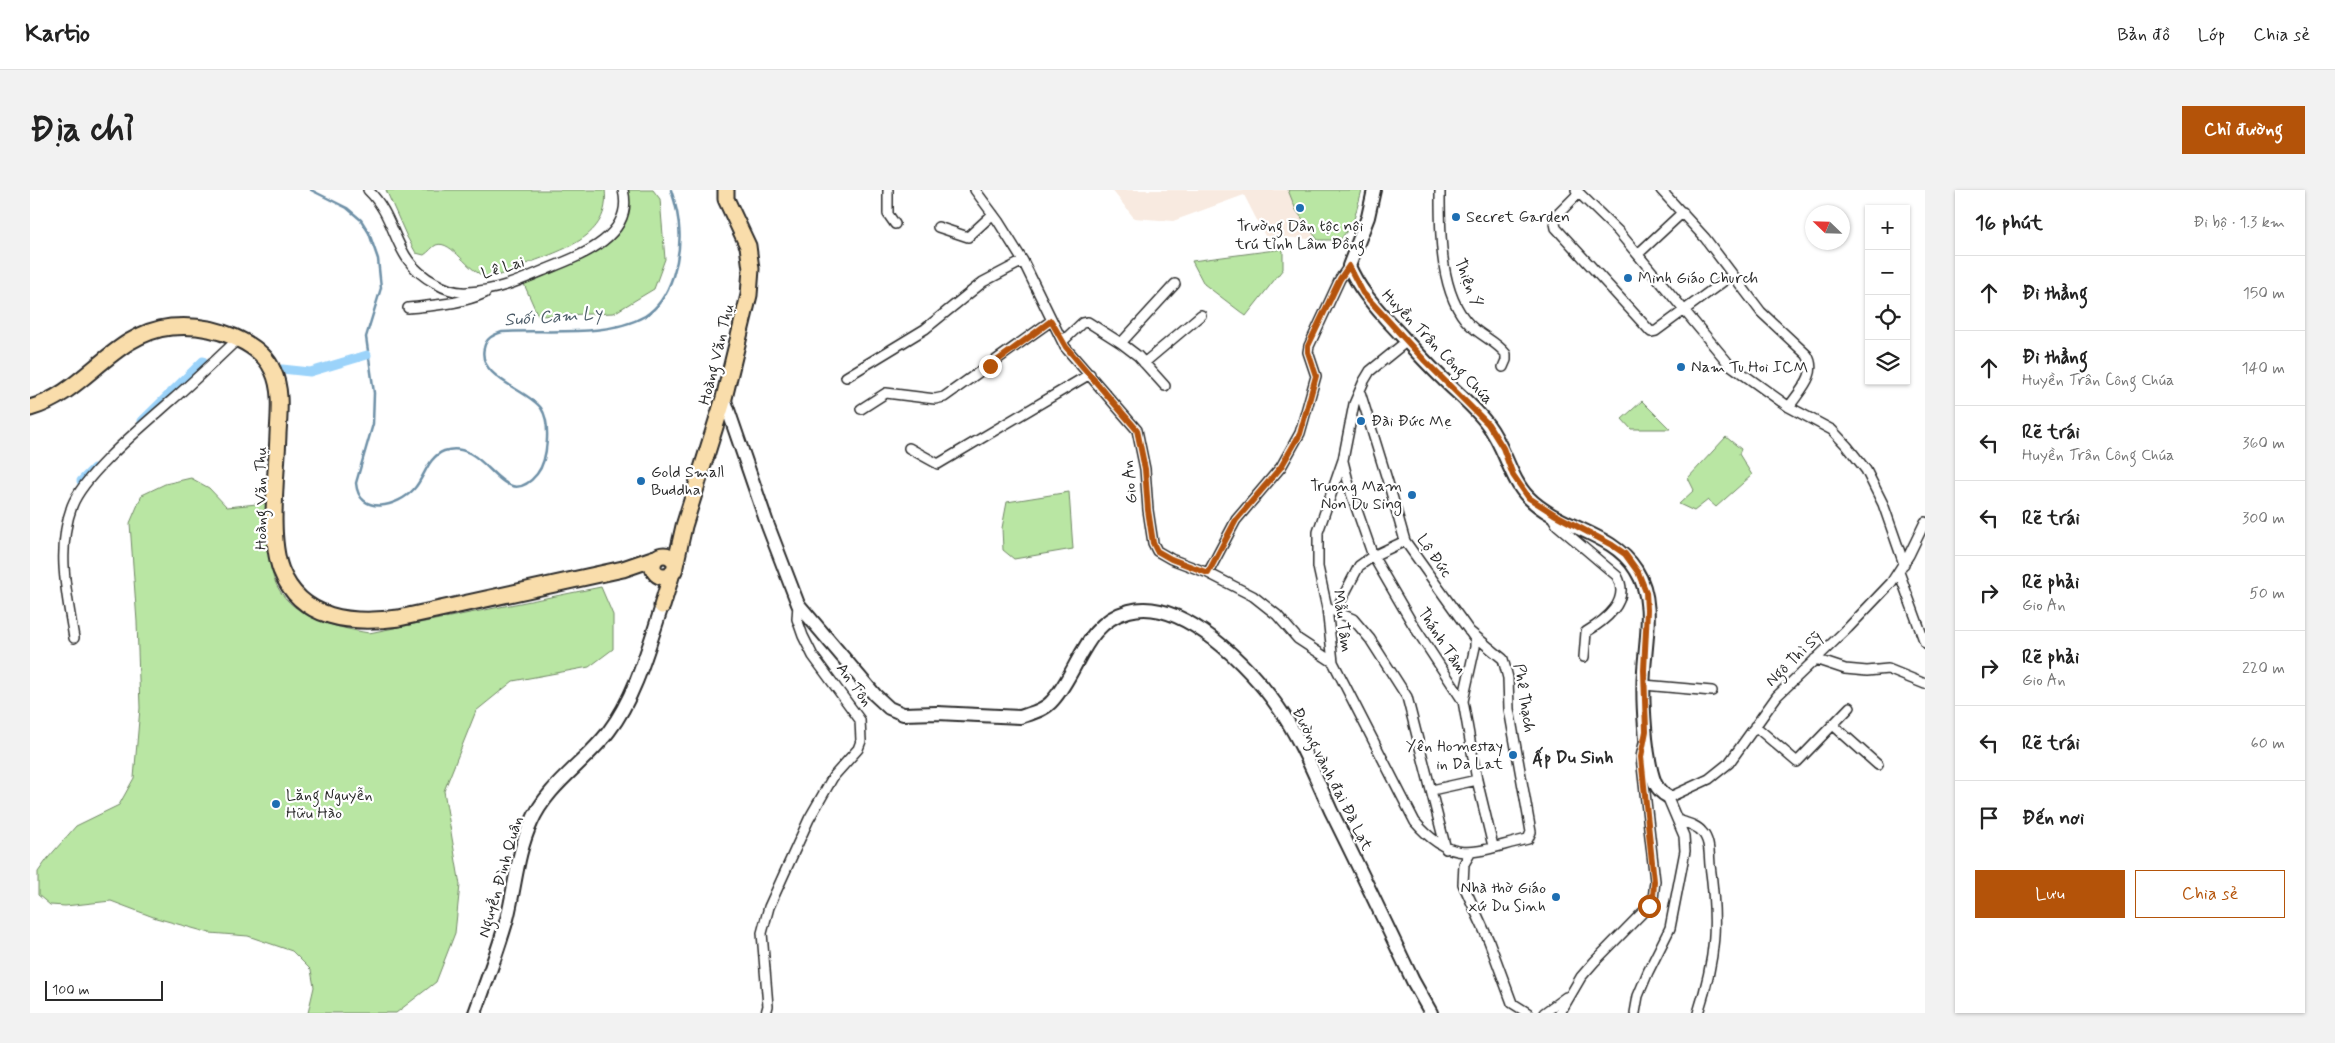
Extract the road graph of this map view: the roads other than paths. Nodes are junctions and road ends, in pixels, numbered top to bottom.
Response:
1 (368, 190) edge
2 (623, 190) edge
3 (726, 190) edge
4 (888, 190) edge
5 (975, 190) edge
6 (1374, 190) edge
7 (1440, 190) edge
8 (1661, 190) edge
9 (1578, 192) edge
10 (1683, 212) junction
11 (993, 214) junction
12 (895, 224) dead end
13 (938, 228) dead end
14 (1638, 254) junction
15 (1023, 261) junction
16 (1349, 266) junction
17 (1732, 275) junction
18 (1175, 284) dead end
19 (492, 290) junction
20 (408, 308) dead end
21 (1685, 312) junction
22 (1201, 315) dead end
23 (1051, 321) junction
24 (238, 339) junction
25 (1062, 341) junction
26 (1406, 341) junction
27 (1121, 343) junction
28 (1144, 362) junction
29 (1503, 367) dead end
30 (1090, 374) junction
31 (846, 377) dead end
32 (1166, 386) dead end
33 (1360, 392) junction
34 (724, 398) junction
35 (1788, 407) junction
36 (30, 408) edge
37 (861, 410) dead end
38 (909, 448) dead end
39 (1343, 460) junction
40 (1548, 511) junction
41 (1925, 522) edge
42 (1404, 541) junction
43 (1372, 556) junction
44 (663, 567) junction
45 (1901, 568) junction
46 (1208, 573) junction
47 (798, 604) junction
48 (662, 606) joint
49 (1332, 609) junction
50 (1469, 631) junction
51 (1924, 636) edge
52 (74, 638) dead end
53 (1584, 657) dead end
54 (1815, 659) junction
55 (1333, 662) junction
56 (1925, 684) edge
57 (1644, 685) junction
58 (1712, 691) dead end
59 (1463, 700) junction
60 (1850, 707) dead end
61 (1833, 725) junction
62 (1755, 726) junction
63 (1646, 731) junction
64 (1878, 765) dead end
65 (1477, 780) junction
66 (1432, 790) junction
67 (1667, 796) junction
68 (1678, 820) junction
69 (1493, 846) junction
70 (1446, 849) junction
71 (1471, 852) junction
72 (1572, 992) junction
73 (767, 1012) edge
74 (475, 1013) edge
75 (1431, 1013) edge
76 (1528, 1013) edge
77 (1544, 1013) edge
78 (1560, 1013) edge
79 (1635, 1013) edge
80 (1698, 1013) edge

1 - 19 street, Lê Lai
2 - 19 street, Lê Lai
3 - 34 main road, Hoàng Văn Thụ
4 - 12 street
5 - 11 street, Gio An
6 - 16 street
7 - 29 street, Thiện Ý
8 - 10 street
9 - 14 street
9 - 21 street
10 - 14 street
10 - 17 street
11 - 13 street
11 - 15 street, Gio An
14 - 21 street
15 - 23 street, Gio An
15 - 31 street
16 - 26 street, Huyền Trân Công Chúa
16 - 46 street
17 - 21 street
17 - 35 street
18 - 27 street
19 - 20 street
21 - 35 street
22 - 28 street
23 - 25 street, Gio An
23 - 37 street
24 - 36 main road, Hoàng Văn Thụ
24 - 44 main road, Hoàng Văn Thụ
24 - 52 street
25 - 27 street
25 - 30 street, Gio An
26 - 33 street, Mẫu Tâm
26 - 40 street, Huyền Trân Công Chúa
27 - 28 street
28 - 32 street
30 - 38 street
30 - 46 street, Gio An
33 - 39 street, Mẫu Tâm
33 - 42 street, Lộ Đức
34 - 44 main road, Hoàng Văn Thụ
34 - 47 street, An Tôn
35 - 45 street
39 - 43 street, Thánh Tâm
39 - 49 street, Mẫu Tâm
40 - 53 street
40 - 57 street, Huyền Trân Công Chúa
41 - 45 street, Ngô Thì Sỹ
42 - 43 street
42 - 50 street, Lộ Đức
43 - 49 street
43 - 59 street, Thánh Tâm
44 - 48 main road
45 - 51 street
45 - 54 street, Ngô Thì Sỹ
46 - 55 street, Gio An
47 - 73 street, An Tôn
47 - 75 street, Đường vành đai Đà Lạt
48 - 74 street, Nguyễn Đình Quân
49 - 55 street, Mẫu Tâm
49 - 66 street
50 - 59 street, Lộ Đức
50 - 69 street, Phê Thạch
54 - 56 street
54 - 62 street, Ngô Thì Sỹ
55 - 70 street, Mẫu Tâm
57 - 58 street
57 - 63 street, Huyền Trân Công Chúa
59 - 65 street, Thánh Tâm
60 - 61 street
61 - 62 street
61 - 64 street
62 - 67 street, Ngô Thì Sỹ
63 - 67 street, Huyền Trân Công Chúa
63 - 72 street
65 - 66 street
65 - 69 street, Thánh Tâm
66 - 70 street
67 - 68 street, Huyền Trân Công Chúa
68 - 79 street, Huyền Trân Công Chúa
68 - 80 street
69 - 71 street
70 - 71 street
71 - 76 street
72 - 77 street
72 - 78 street

